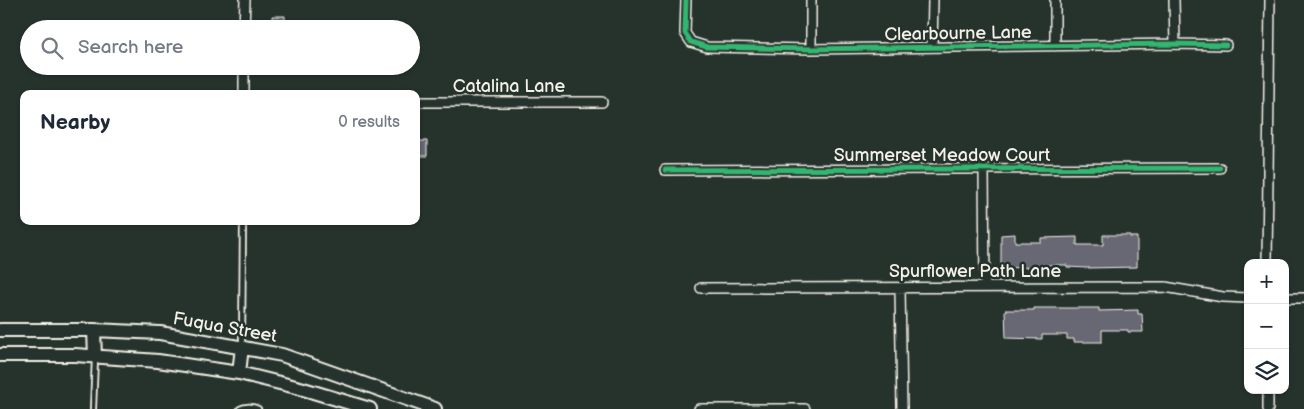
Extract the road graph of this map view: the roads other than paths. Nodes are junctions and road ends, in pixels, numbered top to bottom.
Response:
1 (245, 0) edge
2 (686, 0) edge
3 (811, 0) edge
4 (933, 0) edge
5 (1055, 0) edge
6 (1174, 0) edge
7 (1270, 0) edge
8 (244, 20) edge
9 (1175, 44) junction
10 (1226, 45) dead end
11 (1055, 46) junction
12 (932, 47) junction
13 (810, 49) junction
14 (244, 75) edge
15 (244, 90) edge
16 (420, 102) edge
17 (602, 102) dead end
18 (1220, 168) dead end
19 (984, 169) junction
20 (665, 170) dead end
21 (243, 225) edge
22 (1267, 259) edge
23 (985, 287) junction
24 (701, 288) dead end
25 (900, 288) junction
26 (1244, 298) edge
27 (1289, 298) edge
28 (1304, 298) edge
29 (0, 330) edge
30 (94, 330) junction
31 (242, 348) junction
32 (0, 355) edge
33 (95, 357) junction
34 (239, 373) junction
35 (1268, 394) edge
36 (93, 409) edge
37 (240, 409) edge
38 (258, 409) edge
39 (370, 409) edge
40 (434, 409) edge
41 (699, 409) edge
42 (805, 409) edge
43 (902, 409) edge
44 (1268, 409) edge

1 - 8 street
2 - 13 street, Clearbourne Lane
3 - 13 street
4 - 12 street
5 - 11 street
6 - 9 street
7 - 22 street
9 - 10 street, Clearbourne Lane
9 - 11 street, Clearbourne Lane
11 - 12 street, Clearbourne Lane
12 - 13 street, Clearbourne Lane
14 - 15 street
16 - 17 street, Catalina Lane
18 - 19 street, Summerset Meadow Court
19 - 20 street, Summerset Meadow Court
19 - 23 street
21 - 31 lane
23 - 25 street, Spurflower Path Lane
23 - 26 street, Spurflower Path Lane
24 - 25 street, Spurflower Path Lane
25 - 43 street
27 - 28 street
29 - 30 main road, Fuqua Street
30 - 31 main road, Fuqua Street
30 - 33 main road
31 - 34 main road
31 - 40 main road, Fuqua Street
32 - 33 main road
33 - 34 main road
33 - 36 lane
34 - 39 main road
35 - 44 street
37 - 38 lane
41 - 42 street

